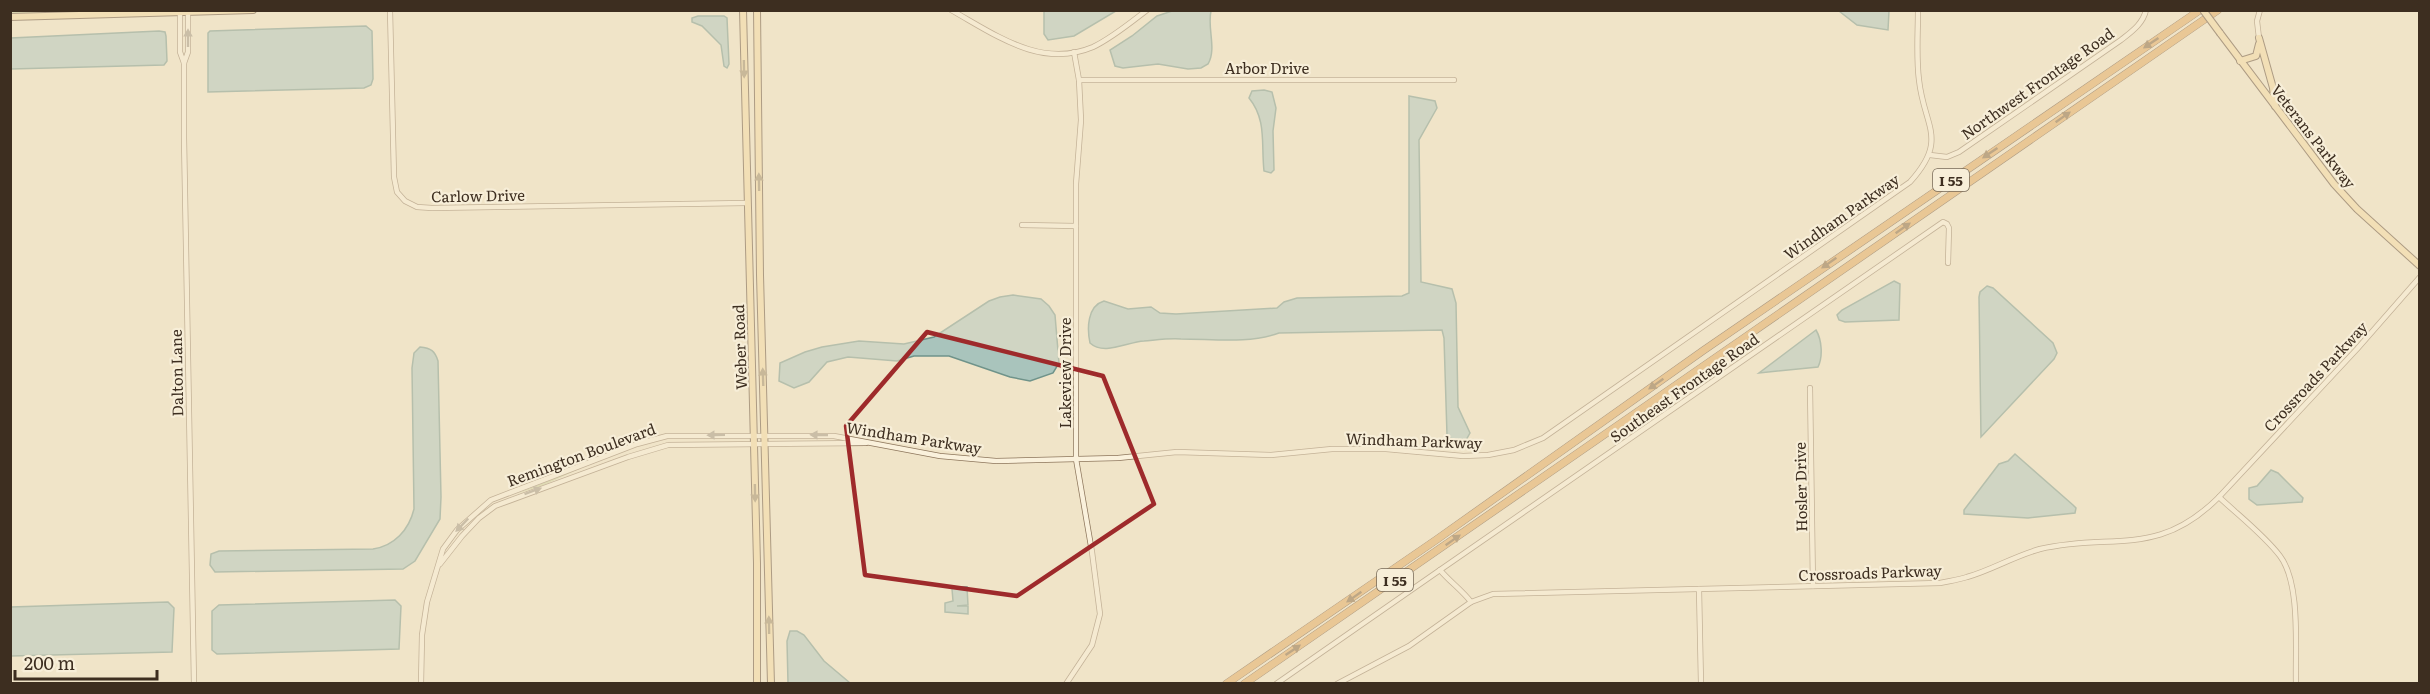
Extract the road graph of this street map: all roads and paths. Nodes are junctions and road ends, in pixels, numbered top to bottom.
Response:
1 (254, 10) edge
2 (390, 10) edge
3 (742, 10) edge
4 (757, 10) edge
5 (951, 10) edge
6 (1147, 10) edge
7 (1918, 10) edge
8 (2146, 10) edge
9 (2201, 10) edge
10 (2218, 10) edge
11 (2260, 10) edge
12 (180, 11) edge
13 (188, 11) edge
14 (10, 17) edge
15 (2259, 38) junction
16 (1074, 52) junction
17 (2240, 61) junction
18 (184, 63) junction
19 (1079, 80) junction
20 (1454, 80) dead end
21 (2275, 107) junction
22 (1930, 155) junction
23 (746, 202) junction
24 (1022, 225) dead end
25 (1076, 226) junction
26 (1948, 263) dead end
27 (2420, 266) edge
28 (2420, 277) edge
29 (1810, 388) dead end
30 (754, 435) junction
31 (765, 435) junction
32 (872, 443) junction
33 (754, 444) junction
34 (765, 444) junction
35 (1076, 459) junction
36 (2219, 497) junction
37 (440, 564) junction
38 (1440, 570) junction
39 (1813, 586) junction
40 (1699, 589) junction
41 (1471, 602) junction
42 (194, 684) edge
43 (421, 684) edge
44 (757, 684) edge
45 (771, 684) edge
46 (1066, 684) edge
47 (1226, 684) edge
48 (1244, 684) edge
49 (1276, 684) edge
50 (1337, 684) edge
51 (1701, 684) edge
52 (2296, 684) edge

1 - 13 main road
2 - 23 street, Carlow Drive
3 -> 23 main road, Weber Road
31 -> 4 main road, Weber Road
5 - 16 street
6 - 16 street
7 - 22 street
8 - 22 street, Northwest Frontage Road
9 - 17 main road, Veterans Parkway, bridge
9 -> 47 highway, I 55
48 -> 10 highway, I 55
11 - 15 street
12 - 13 main road
12 - 14 main road
12 - 18 street, Dalton Lane
18 -> 13 street, Dalton Lane
15 - 17 main road
15 - 21 main road
16 - 19 street, Lakeview Drive
17 - 21 main road, Veterans Parkway
18 - 42 street, Dalton Lane
19 - 20 street, Arbor Drive
19 - 25 street, Lakeview Drive
21 - 27 main road, Veterans Parkway
22 - 35 street, Windham Parkway
23 - 30 main road, Weber Road
24 - 25 street
25 - 35 street, Lakeview Drive
26 - 38 street, Southeast Frontage Road
28 - 36 street, Crossroads Parkway
29 - 39 street, Hosler Drive
30 - 31 street, Remington Boulevard
30 - 33 main road, Weber Road
30 -> 37 street, Remington Boulevard
32 -> 31 street, Windham Parkway
31 - 34 main road, Weber Road
32 - 34 street, Remington Boulevard
32 - 35 street, Windham Parkway
33 - 34 street, Remington Boulevard
37 -> 33 street, Remington Boulevard
33 -> 44 main road, Weber Road
45 -> 34 main road, Weber Road
35 - 46 street, Lakeview Drive
36 - 39 street, Crossroads Parkway
36 - 52 street
37 - 43 street, Remington Boulevard
38 - 41 street
38 - 49 street
39 - 40 street, Crossroads Parkway
40 - 41 street, Crossroads Parkway
40 - 51 street
41 - 50 street, Crossroads Parkway

